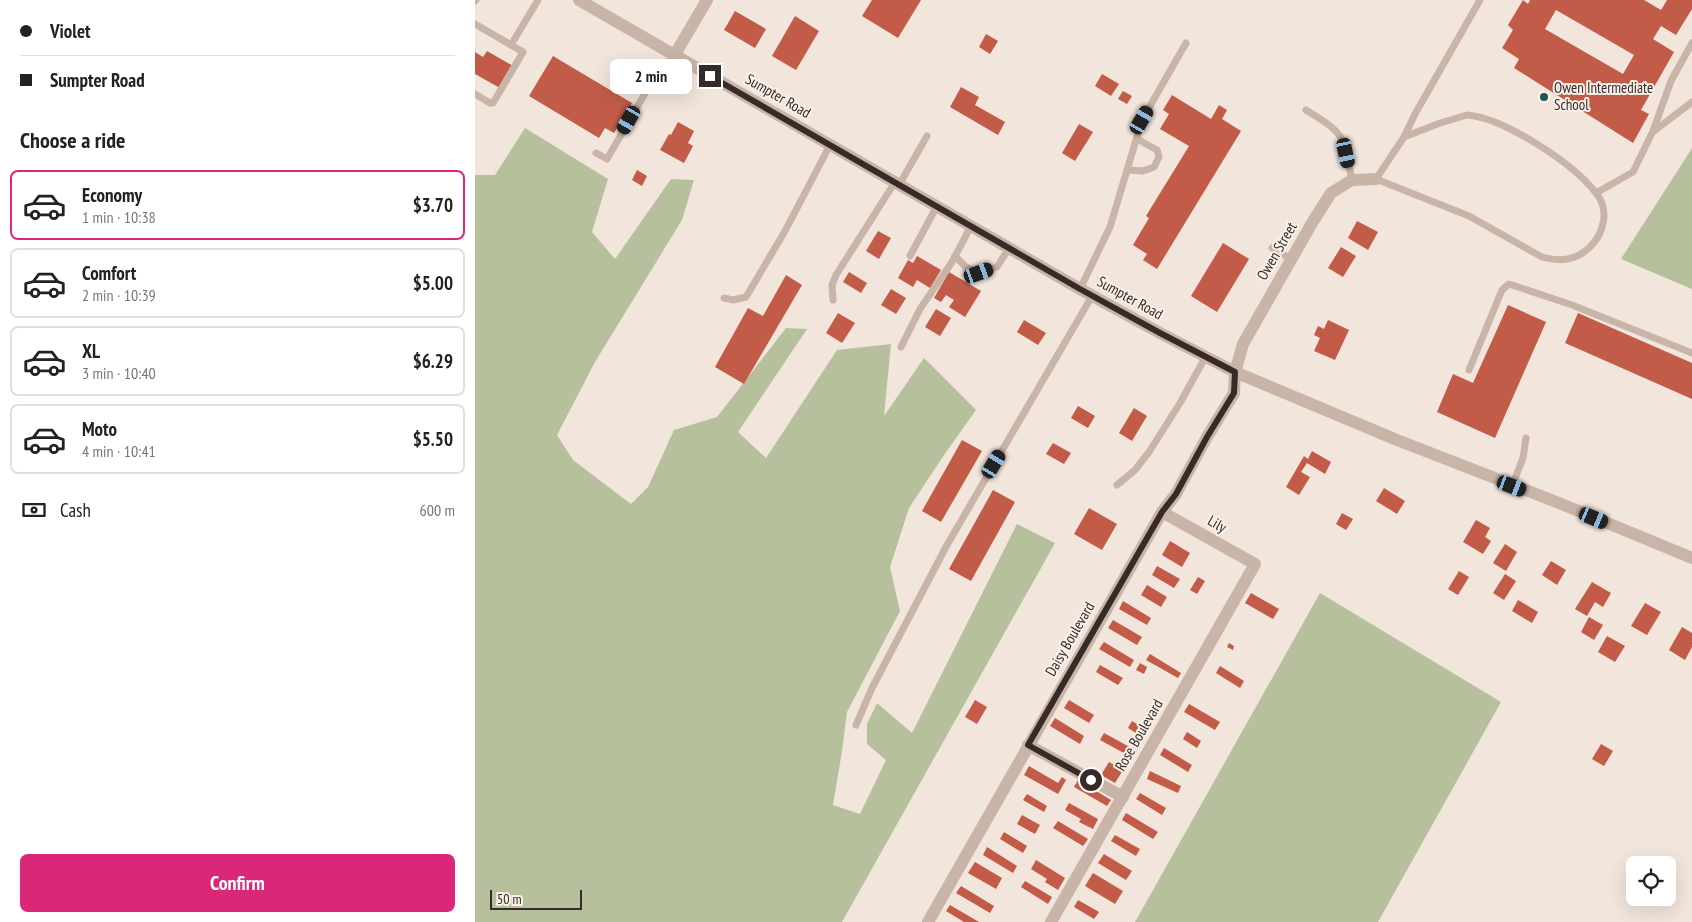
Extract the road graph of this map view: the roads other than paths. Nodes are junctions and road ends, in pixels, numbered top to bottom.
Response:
1 (538, 0) edge
2 (707, 0) edge
3 (1480, 0) edge
4 (580, 1) edge
5 (475, 24) edge
6 (1186, 43) dead end
7 (1692, 43) edge
8 (511, 45) junction
9 (674, 56) junction
10 (475, 94) edge
11 (1692, 102) edge
12 (1306, 110) dead end
13 (1653, 131) junction
14 (927, 136) dead end
15 (1404, 137) junction
16 (1137, 139) junction
17 (830, 145) junction
18 (596, 153) dead end
19 (1128, 170) junction
20 (1376, 179) junction
21 (1352, 180) junction
22 (897, 184) junction
23 (1596, 193) junction
24 (937, 206) junction
25 (971, 226) junction
26 (1009, 248) junction
27 (1272, 248) dead end
28 (910, 256) dead end
29 (955, 256) junction
30 (1291, 259) junction
31 (1080, 289) junction
32 (1092, 296) junction
33 (724, 298) dead end
34 (833, 300) dead end
35 (901, 347) dead end
36 (1692, 353) edge
37 (1206, 356) junction
38 (1469, 370) dead end
39 (1235, 372) junction
40 (1526, 438) dead end
41 (1117, 484) dead end
42 (1512, 486) junction
43 (1162, 512) junction
44 (1692, 558) edge
45 (1255, 564) joint
46 (857, 725) dead end
47 (1028, 745) junction
48 (1123, 797) junction
49 (928, 922) edge
50 (1051, 922) edge

1 - 8 lane
2 - 9 street
3 - 15 lane
4 - 9 street, Sumpter Road
5 - 8 lane
6 - 16 lane
7 - 13 lane
8 - 10 lane
9 - 17 street, Sumpter Road
9 - 18 lane
11 - 13 lane
12 - 21 lane
13 - 23 lane
14 - 22 lane
15 - 20 lane
15 - 23 lane
16 - 19 lane
16 - 19 lane
17 - 22 street, Sumpter Road
17 - 33 lane
19 - 31 lane
20 - 21 street, Owen Street
20 - 23 lane
21 - 30 street, Owen Street
22 - 24 street, Sumpter Road
22 - 34 lane
24 - 25 street, Sumpter Road
24 - 28 lane
25 - 26 street, Sumpter Road
25 - 29 lane
26 - 29 lane
26 - 31 street, Sumpter Road
27 - 30 lane
29 - 35 lane
30 - 39 street, Owen Street
31 - 32 street, Sumpter Road
32 - 37 street, Sumpter Road
32 - 46 lane
36 - 38 lane
37 - 39 street, Sumpter Road
37 - 41 lane
39 - 42 street, Sumpter Road
39 - 43 street, Daisy Boulevard
40 - 42 lane
42 - 44 street, Sumpter Road
43 - 45 street, Lily
43 - 47 street, Daisy Boulevard
45 - 48 street, Rose Boulevard
47 - 48 street
47 - 49 street, Daisy Boulevard
48 - 50 street, Rose Boulevard

